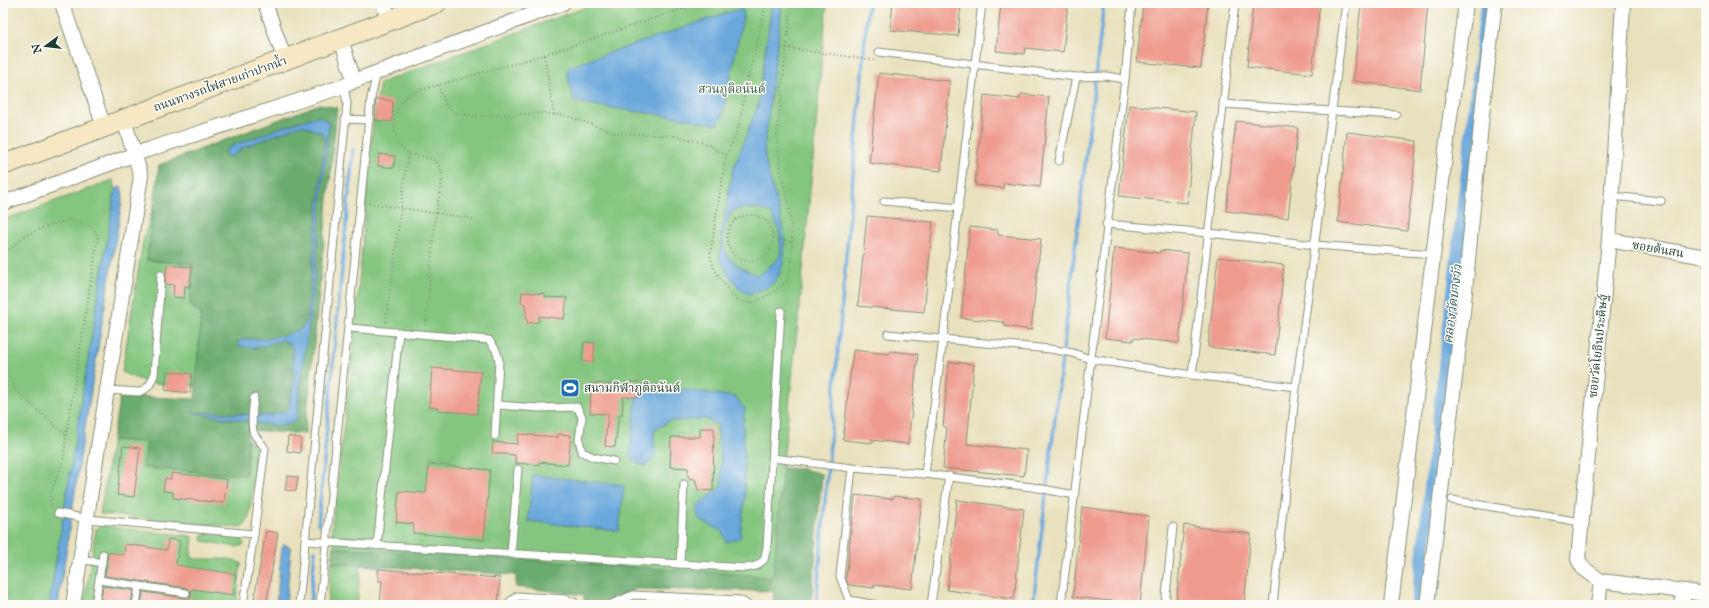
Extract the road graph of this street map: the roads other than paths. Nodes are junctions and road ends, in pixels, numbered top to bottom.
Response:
1 (62, 3) edge
2 (265, 3) edge
3 (436, 3) edge
4 (563, 3) edge
5 (982, 3) edge
6 (1132, 3) edge
7 (1235, 3) edge
8 (1346, 3) edge
9 (1466, 3) edge
10 (1495, 3) edge
11 (1623, 3) edge
12 (387, 12) edge
13 (341, 38) junction
14 (879, 52) dead end
15 (285, 60) junction
16 (975, 64) junction
17 (377, 73) junction
18 (1076, 77) junction
19 (1125, 79) junction
20 (349, 83) junction
21 (1223, 104) junction
22 (1333, 112) junction
23 (1396, 115) dead end
24 (345, 119) junction
25 (124, 120) junction
26 (369, 120) junction
27 (104, 127) junction
28 (136, 154) junction
29 (1059, 161) dead end
30 (3, 165) edge
31 (1611, 196) junction
32 (884, 201) dead end
33 (1661, 201) dead end
34 (3, 203) edge
35 (959, 208) junction
36 (1106, 224) junction
37 (1209, 233) junction
38 (1609, 240) junction
39 (1315, 245) junction
40 (1433, 254) junction
41 (1706, 257) edge
42 (161, 275) dead end
43 (781, 311) dead end
44 (349, 328) junction
45 (398, 332) junction
46 (888, 334) dead end
47 (943, 339) junction
48 (1090, 359) junction
49 (1192, 375) junction
50 (1296, 387) junction
51 (107, 390) junction
52 (254, 398) dead end
53 (497, 405) junction
54 (494, 436) dead end
55 (773, 458) junction
56 (614, 461) dead end
57 (852, 468) junction
58 (518, 469) dead end
59 (925, 474) junction
60 (949, 476) junction
61 (684, 484) dead end
62 (1075, 495) junction
63 (1452, 500) dead end
64 (60, 514) road end
65 (81, 518) junction
66 (1580, 522) junction
67 (1173, 527) dead end
68 (254, 534) junction
69 (306, 541) junction
70 (327, 543) junction
71 (377, 546) junction
72 (103, 554) dead end
73 (512, 554) junction
74 (80, 559) junction
75 (102, 563) junction
76 (680, 564) junction
77 (99, 580) junction
78 (1601, 581) junction
79 (139, 586) junction
80 (1684, 591) junction
81 (186, 593) dead end
82 (1706, 594) edge
83 (73, 605) edge
84 (95, 605) edge
85 (136, 605) edge
86 (243, 605) edge
87 (299, 605) edge
88 (320, 605) edge
89 (506, 605) edge
90 (575, 605) edge
91 (609, 605) edge
92 (748, 605) edge
93 (877, 605) edge
94 (931, 605) edge
95 (1061, 605) edge
96 (1165, 605) edge
97 (1273, 605) edge
98 (1391, 605) edge
99 (1428, 605) edge
100 (1598, 605) edge
101 (1682, 605) edge

1 - 27 street
2 - 15 street
3 - 12 main road, ถนนทางรถไฟสายเก่าปากน้ำ
4 - 17 street
5 - 16 lane
6 - 19 lane
7 - 21 lane
8 - 22 lane
9 - 40 street
10 - 99 street
11 - 31 street, ซอยวัดโยธินประดิษฐ์
12 - 13 main road, ถนนทางรถไฟสายเก่าปากน้ำ
13 - 15 main road, ถนนทางรถไฟสายเก่าปากน้ำ
13 - 20 street
14 - 16 lane
15 - 25 main road, ถนนทางรถไฟสายเก่าปากน้ำ
16 - 18 lane
16 - 35 lane
17 - 20 street
17 - 26 lane
18 - 19 lane
18 - 29 lane
19 - 36 lane
20 - 24 lane
20 - 28 street
21 - 22 lane
21 - 37 lane
22 - 23 lane
22 - 39 lane
24 - 26 lane
24 - 69 lane
25 - 27 main road, ถนนทางรถไฟสายเก่าปากน้ำ
25 - 28 street
26 - 44 lane
27 - 30 main road, ถนนทางรถไฟสายเก่าปากน้ำ
28 - 34 street
28 - 51 street
31 - 33 lane
31 - 38 street, ซอยวัดโยธินประดิษฐ์
32 - 35 lane
35 - 47 lane
36 - 37 lane
36 - 48 lane
37 - 39 lane
37 - 49 lane
38 - 41 street, ซอยต้นสน
38 - 66 street, ซอยวัดโยธินประดิษฐ์
39 - 40 lane
39 - 50 lane
40 - 98 street
42 - 51 lane
43 - 55 lane
44 - 45 lane
44 - 70 lane
45 - 53 lane
45 - 71 lane
46 - 47 lane
47 - 48 lane
47 - 59 lane
48 - 49 lane
48 - 62 lane
49 - 50 lane
50 - 97 lane
51 - 65 street
52 - 68 lane
53 - 54 lane
53 - 56 lane
55 - 57 lane
55 - 76 lane
57 - 59 lane
57 - 93 lane
58 - 73 lane
59 - 60 lane
60 - 62 lane
60 - 94 lane
61 - 76 lane
62 - 95 lane
63 - 66 lane
64 - 65 lane
65 - 68 lane
65 - 74 street
66 - 78 street, ซอยวัดโยธินประดิษฐ์
67 - 96 lane
68 - 86 lane
69 - 70 lane
69 - 87 lane
70 - 71 lane
70 - 88 lane
71 - 73 lane
72 - 75 lane
73 - 76 lane
74 - 75 lane
74 - 83 street
75 - 77 lane
77 - 79 lane
77 - 84 lane
78 - 80 street, ซอยวัดโยธินประดิษฐ์
78 - 100 street
79 - 81 lane
79 - 85 lane
80 - 82 street, ซอยวัดโยธินประดิษฐ์
80 - 101 street
89 - 90 lane
91 - 92 lane

